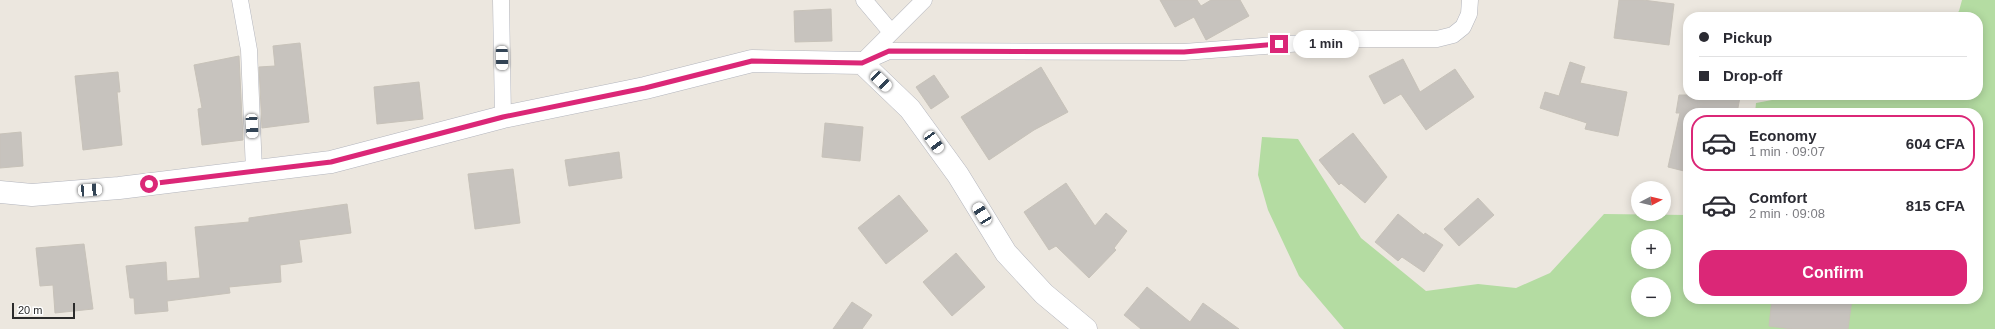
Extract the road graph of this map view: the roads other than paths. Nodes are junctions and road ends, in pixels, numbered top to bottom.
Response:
1 (240, 0) edge
2 (501, 0) edge
3 (864, 0) edge
4 (924, 0) edge
5 (1470, 0) edge
6 (891, 32) junction
7 (862, 63) junction
8 (503, 117) junction
9 (254, 171) junction
10 (0, 192) edge
11 (1086, 329) edge

1 - 9 street
2 - 8 street
3 - 6 street
4 - 6 street
5 - 7 street
6 - 7 street
7 - 8 main road
7 - 11 main road
8 - 9 main road
9 - 10 main road

